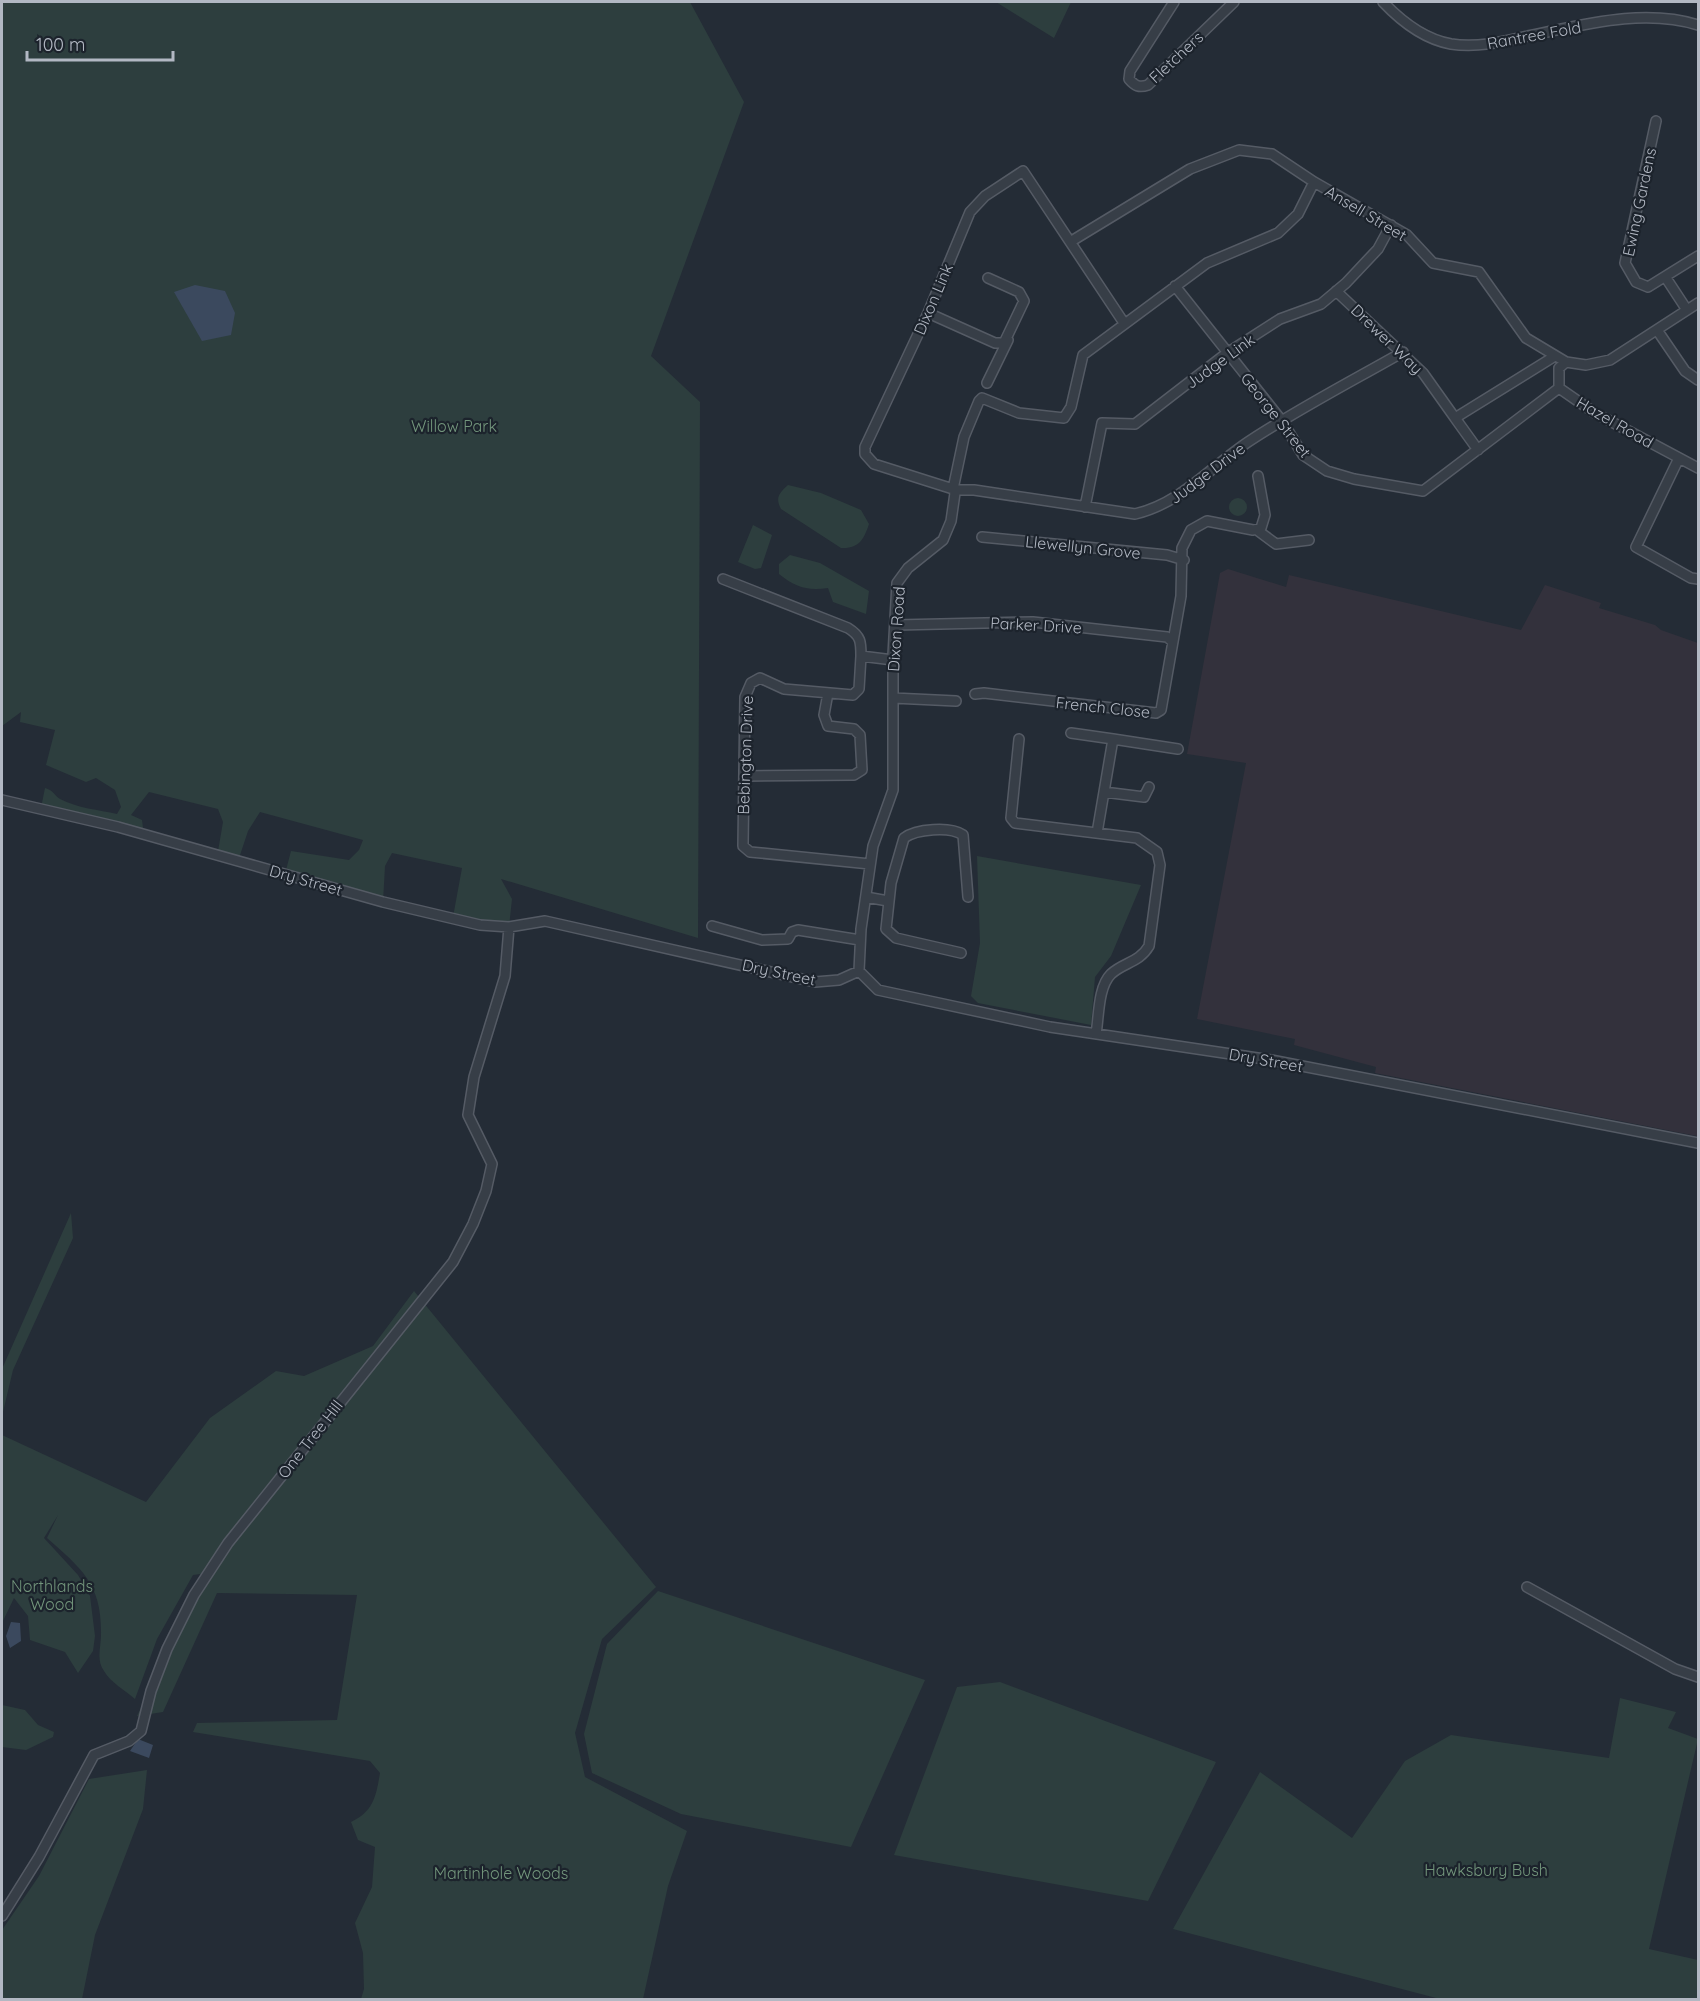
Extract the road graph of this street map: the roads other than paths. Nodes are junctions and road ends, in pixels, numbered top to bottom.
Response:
1 (1174, 2) edge
2 (1234, 2) edge
3 (1383, 2) edge
4 (1698, 25) edge
5 (1656, 121) dead end
6 (1314, 182) junction
7 (1391, 225) junction
8 (1070, 242) junction
9 (1698, 256) edge
10 (988, 278) dead end
11 (1666, 278) junction
12 (1175, 286) junction
13 (1336, 291) junction
14 (1698, 303) edge
15 (1687, 310) junction
16 (928, 313) junction
17 (1124, 323) junction
18 (1657, 330) junction
19 (1008, 340) junction
20 (1403, 352) junction
21 (1227, 353) junction
22 (1555, 356) junction
23 (1566, 362) junction
24 (1698, 380) edge
25 (987, 383) dead end
26 (1559, 388) junction
27 (1455, 418) junction
28 (1282, 421) junction
29 (1478, 450) junction
30 (1679, 458) junction
31 (1698, 468) edge
32 (1258, 476) dead end
33 (954, 490) junction
34 (1085, 507) junction
35 (1257, 530) junction
36 (982, 537) dead end
37 (1309, 540) dead end
38 (1184, 560) junction
39 (723, 579) dead end
40 (1698, 579) edge
41 (896, 624) junction
42 (1173, 642) junction
43 (861, 656) junction
44 (893, 660) junction
45 (828, 693) junction
46 (975, 694) dead end
47 (892, 698) junction
48 (956, 701) dead end
49 (1071, 733) dead end
50 (1018, 739) dead end
51 (1113, 739) junction
52 (1178, 749) dead end
53 (744, 776) junction
54 (1149, 787) dead end
55 (1104, 792) junction
56 (2, 800) edge
57 (1097, 833) junction
58 (870, 864) junction
59 (866, 897) junction
60 (968, 897) dead end
61 (888, 901) junction
62 (712, 926) dead end
63 (509, 927) junction
64 (860, 940) junction
65 (961, 953) dead end
66 (859, 971) junction
67 (1096, 1034) junction
68 (1698, 1143) edge
69 (1527, 1587) dead end
70 (1698, 1677) edge
71 (2, 1916) edge

1 - 2 street, Fletchers
3 - 4 street, Rantree Fold
5 - 11 street, Ewing Gardens
6 - 7 street, Ansell Street
6 - 8 street, Ansell Street
6 - 12 street, Dixon Road
7 - 13 street, Judge Link
7 - 22 street, Ansell Street
8 - 16 street, Dixon Link
8 - 17 street, Dixon Link
9 - 11 street, Ewing Gardens
10 - 19 street
11 - 15 street
12 - 17 street, Dixon Road
12 - 21 street, George Street
13 - 20 street, Drewer Way
13 - 21 street, Judge Link
14 - 15 street, Ansell Street
15 - 18 street, Ansell Street
16 - 19 street
16 - 33 street, Dixon Link
17 - 33 street, Dixon Road
18 - 23 street, Ansell Street
18 - 24 street
19 - 25 street
20 - 27 street, Drewer Way
20 - 28 street, Judge Drive
21 - 28 street, George Street
21 - 34 street, Judge Link
22 - 23 street, Ansell Street
22 - 27 street
23 - 26 street, Hazel Road
26 - 29 street, George Street
26 - 30 street, Hazel Road
27 - 29 street, Drewer Way
28 - 29 street, George Street
28 - 34 street, Judge Drive
30 - 31 street, Hazel Road
30 - 40 street
32 - 35 street
33 - 34 street, Judge Drive
33 - 41 street, Dixon Road
35 - 37 street
35 - 38 street
36 - 38 street, Llewellyn Grove
38 - 42 street
39 - 43 street, Bebington Drive
41 - 42 street, Parker Drive
41 - 44 street, Dixon Road
42 - 46 street, French Close
43 - 44 street
43 - 45 street, Bebington Drive
44 - 47 street, Dixon Road
45 - 53 street, Bebington Drive
45 - 53 street
47 - 48 street
47 - 58 street, Dixon Road
49 - 51 street
50 - 57 street
51 - 52 street
51 - 55 street
53 - 58 street, Bebington Drive
54 - 55 street
55 - 57 street
56 - 63 street, Dry Street
57 - 67 street
58 - 59 street, Dixon Road
59 - 61 street
59 - 64 street, Dixon Road
60 - 61 street
61 - 65 street
62 - 64 street
63 - 66 street, Dry Street
63 - 71 street, One Tree Hill
64 - 66 street, Dixon Road
66 - 67 street, Dry Street
67 - 68 street, Dry Street
69 - 70 street

